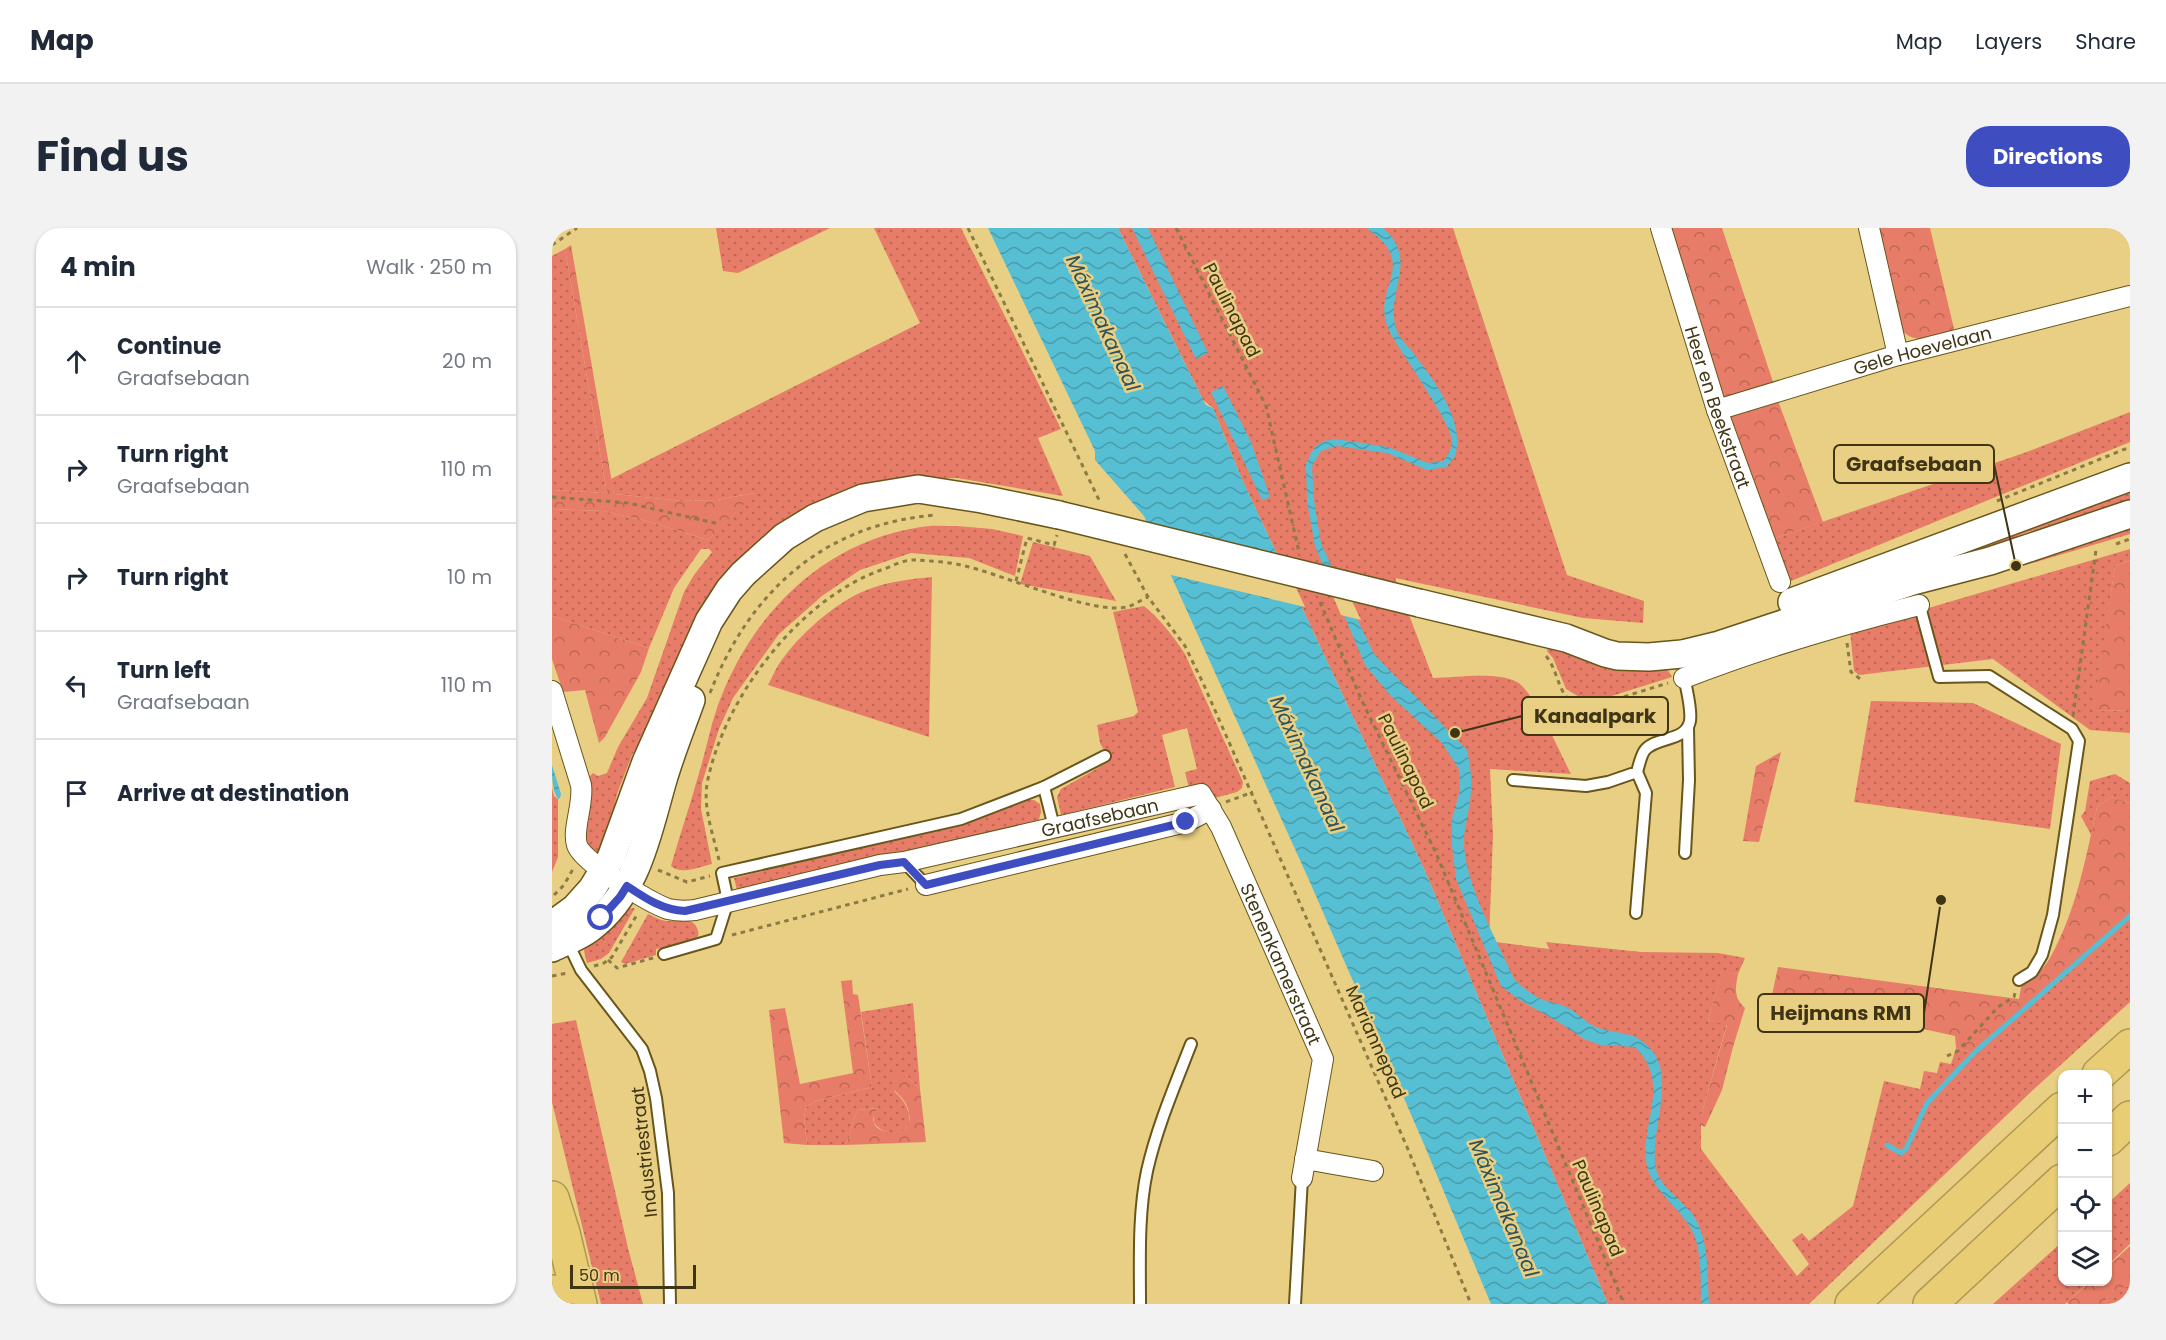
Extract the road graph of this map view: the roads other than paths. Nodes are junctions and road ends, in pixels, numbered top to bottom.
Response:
1 (1661, 228) edge
2 (1869, 228) edge
3 (2130, 296) edge
4 (1898, 355) junction
5 (1717, 410) junction
6 (2130, 477) edge
7 (949, 505) junction
8 (2130, 514) edge
9 (1913, 581) junction
10 (1780, 582) dead end
11 (1566, 638) junction
12 (1682, 659) junction
13 (552, 691) edge
14 (1688, 728) junction
15 (1105, 756) dead end
16 (1637, 772) junction
17 (1513, 780) dead end
18 (1044, 788) junction
19 (1211, 810) junction
20 (1054, 827) junction
21 (1685, 853) dead end
22 (904, 862) junction
23 (604, 872) junction
24 (926, 885) joint
25 (637, 892) junction
26 (728, 901) junction
27 (1636, 914) dead end
28 (556, 927) edge
29 (664, 954) road end
30 (2019, 980) road end
31 (1191, 1044) dead end
32 (2130, 1046) edge
33 (2103, 1070) edge
34 (2058, 1113) edge
35 (2130, 1118) edge
36 (2112, 1135) edge
37 (1304, 1168) junction
38 (1374, 1171) dead end
39 (2058, 1185) edge
40 (552, 1198) edge
41 (552, 1292) edge
42 (555, 1304) edge
43 (580, 1304) edge
44 (670, 1304) edge
45 (1140, 1304) edge
46 (1295, 1304) edge
47 (1852, 1304) edge
48 (1930, 1304) edge

1 - 5 street, Heer en Beekstraat
2 - 4 street
3 - 4 street, Gele Hoevelaan
4 - 5 street, Gele Hoevelaan
5 - 10 street, Heer en Beekstraat
6 - 9 main road
7 - 11 main road, bridge
7 - 23 main road
7 - 25 main road
8 - 9 main road
9 - 11 main road
9 - 12 main road
9 - 12 street
9 - 30 lane
11 - 12 main road
12 - 14 lane
13 - 23 street, Graafsebaan
14 - 16 lane
14 - 21 lane
15 - 18 lane
16 - 17 lane
16 - 27 lane
18 - 20 lane
18 - 26 lane
19 - 20 street, Graafsebaan
19 - 24 street, Graafsebaan
19 - 37 street, Stenenkamerstraat
20 - 22 street, Graafsebaan
22 - 24 lane
22 - 26 street, Graafsebaan
23 - 25 street, Graafsebaan
23 - 28 main road
25 - 26 street, Graafsebaan
25 - 28 main road
26 - 29 lane
28 - 44 lane, Industriestraat
31 - 45 lane
32 - 33 highway
34 - 47 highway
35 - 36 highway
37 - 38 street
37 - 46 lane
39 - 48 highway
40 - 43 highway
41 - 42 highway

